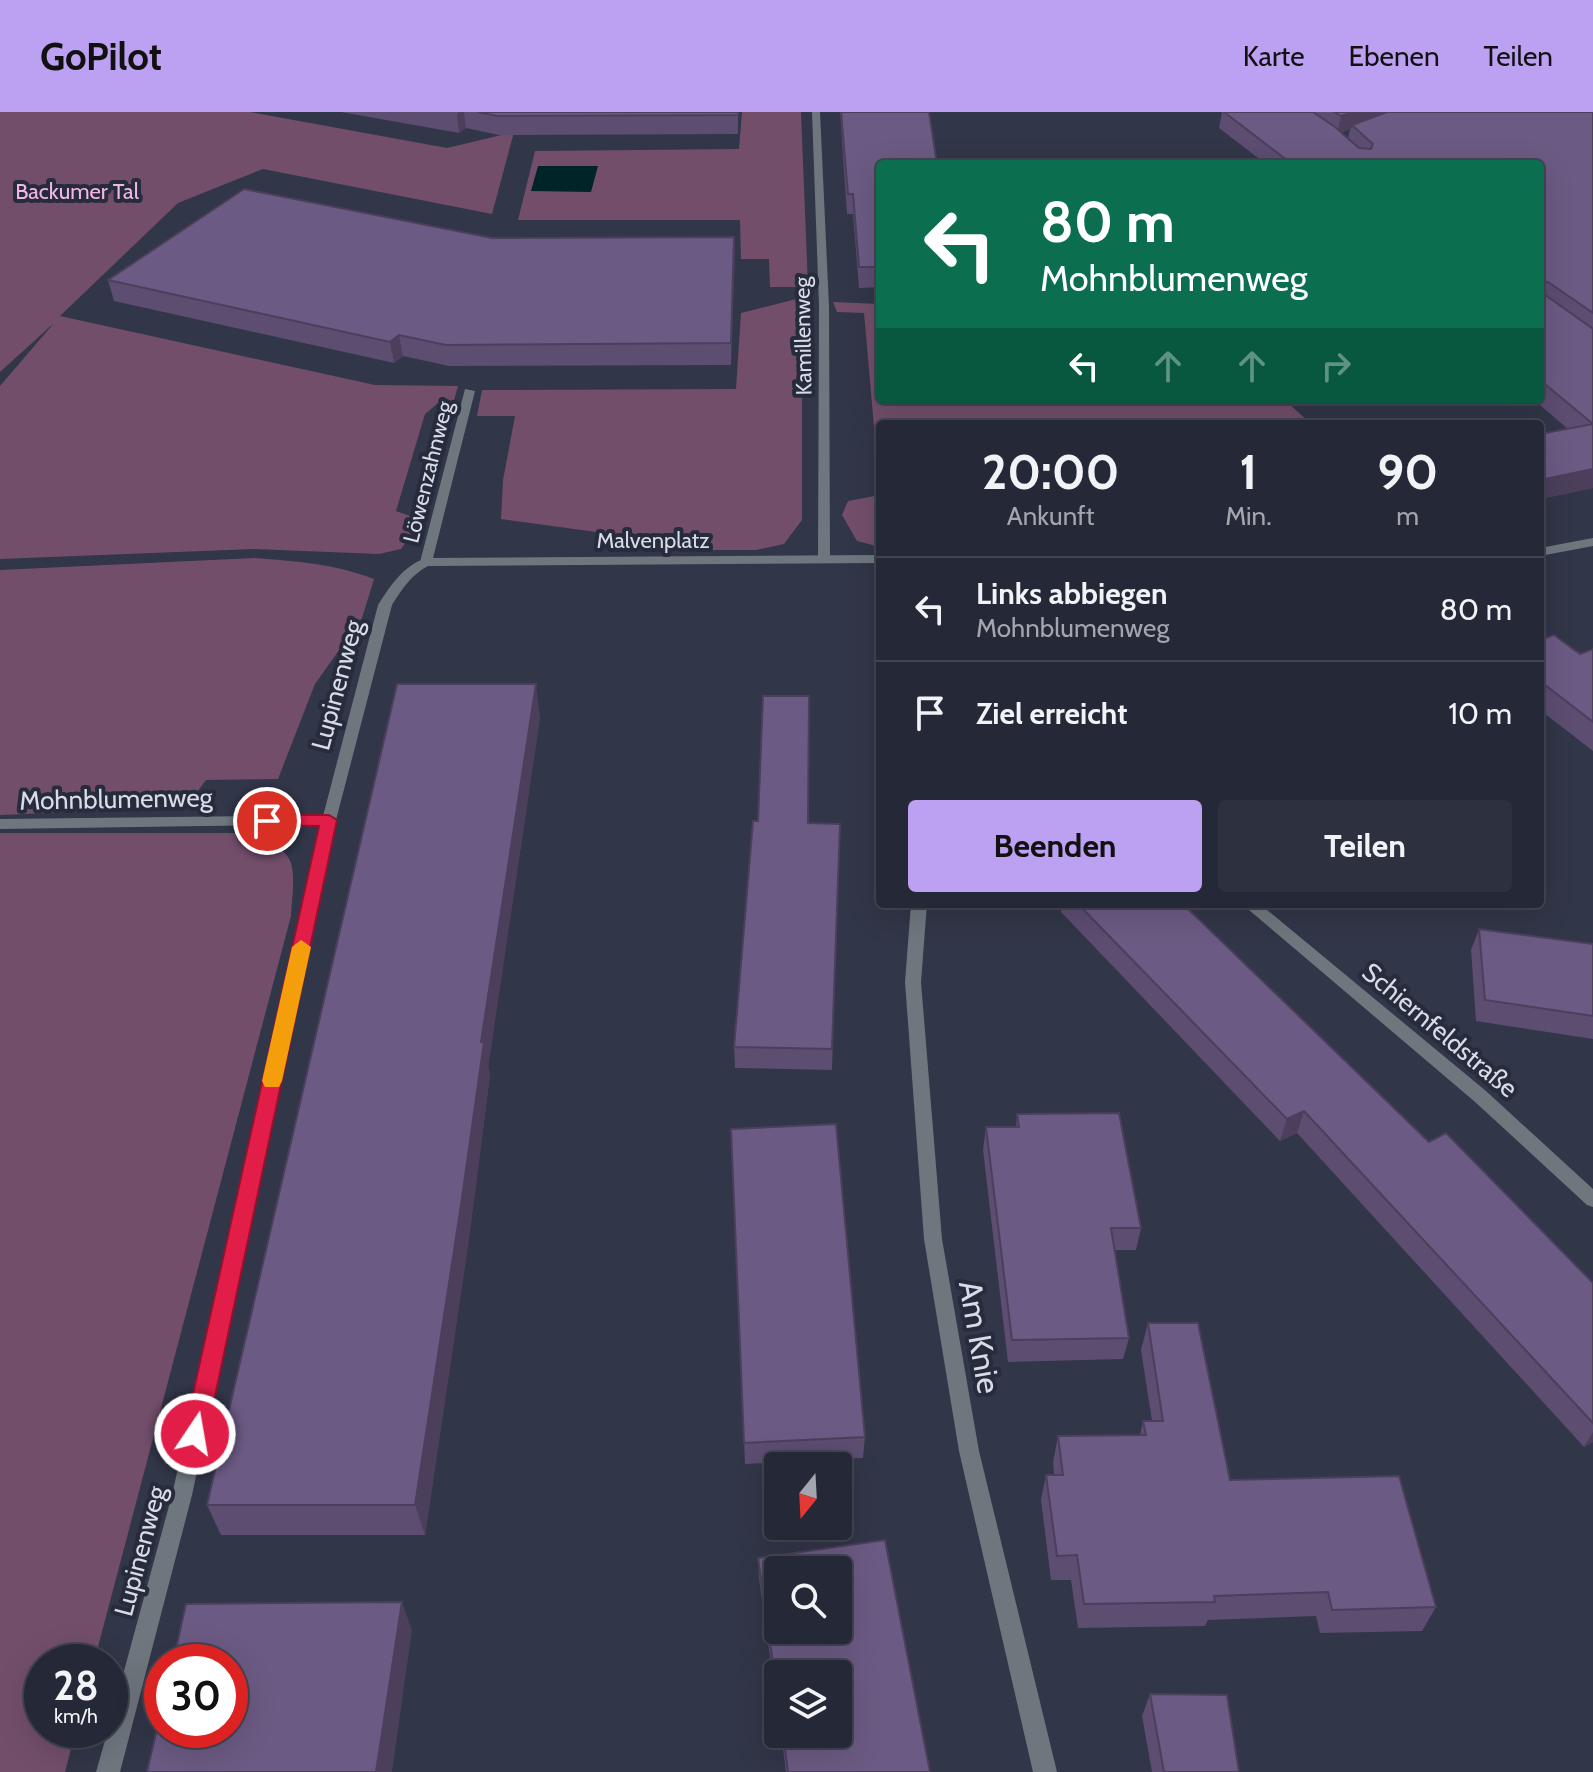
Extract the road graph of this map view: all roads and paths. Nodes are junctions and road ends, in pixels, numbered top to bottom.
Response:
1 (816, 112) edge
2 (469, 391) dead end
3 (1593, 542) edge
4 (1544, 551) edge
5 (824, 559) junction
6 (876, 559) edge
7 (426, 562) junction
8 (329, 820) junction
9 (0, 824) edge
10 (919, 908) edge
11 (1255, 908) edge
12 (1593, 1200) edge
13 (108, 1772) edge
14 (1045, 1772) edge

1 - 5 street, Kamillenweg
2 - 7 street, Löwenzahnweg
3 - 4 street
5 - 6 street, Malvenplatz
5 - 7 street, Malvenplatz
7 - 8 street, Lupinenweg
8 - 9 street, Mohnblumenweg
8 - 13 street, Lupinenweg
10 - 14 street, Am Knie
11 - 12 street, Schiernfeldstraße

